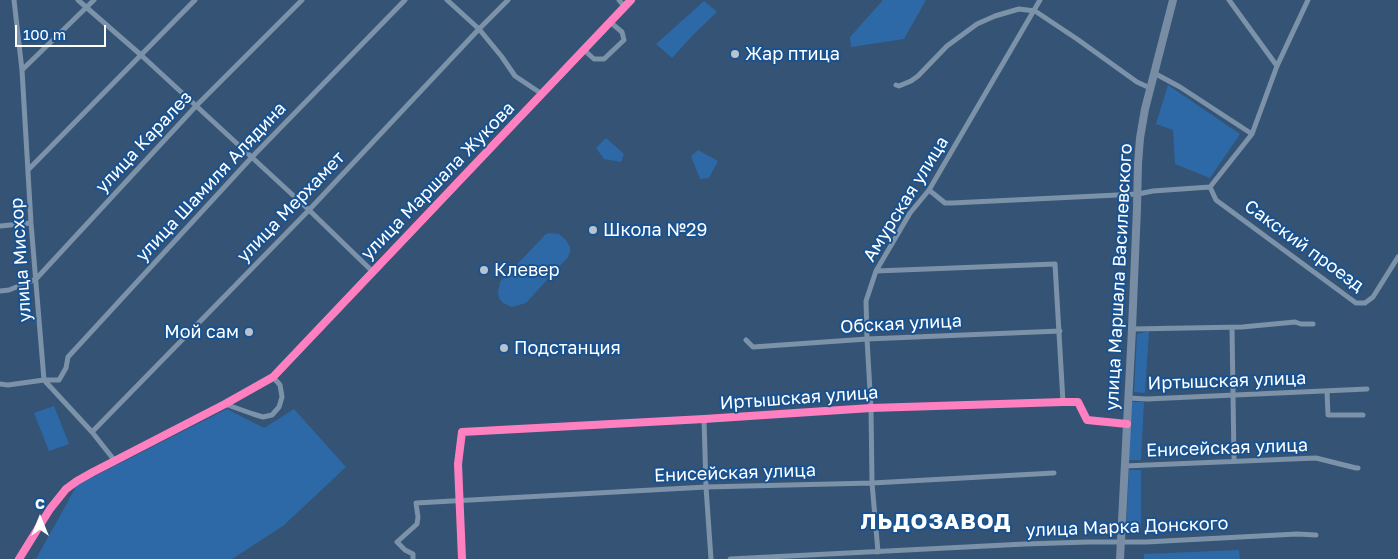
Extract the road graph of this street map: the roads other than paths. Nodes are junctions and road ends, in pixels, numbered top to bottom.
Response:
1 (14, 0) edge
2 (78, 0) edge
3 (94, 0) edge
4 (195, 0) edge
5 (302, 0) edge
6 (405, 0) edge
7 (447, 0) edge
8 (508, 0) edge
9 (619, 0) edge
10 (631, 0) edge
11 (1040, 0) edge
12 (1173, 0) edge
13 (1229, 0) edge
14 (1308, 0) edge
15 (625, 7) junction
16 (86, 8) junction
17 (1034, 11) junction
18 (610, 22) junction
19 (479, 29) junction
20 (584, 50) junction
21 (141, 55) junction
22 (1277, 66) junction
23 (22, 70) junction
24 (1154, 73) junction
25 (896, 85) dead end
26 (1150, 88) junction
27 (542, 94) junction
28 (196, 106) junction
29 (1252, 134) junction
30 (252, 157) junction
31 (28, 170) junction
32 (1210, 188) junction
33 (929, 190) junction
34 (1138, 194) junction
35 (309, 210) junction
36 (32, 223) junction
37 (0, 226) edge
38 (1398, 257) edge
39 (876, 271) junction
40 (372, 272) junction
41 (36, 279) junction
42 (0, 291) edge
43 (1313, 324) dead end
44 (1232, 327) junction
45 (1132, 329) junction
46 (1060, 331) junction
47 (867, 338) junction
48 (746, 340) dead end
49 (270, 379) junction
50 (44, 380) junction
51 (0, 384) edge
52 (1367, 389) dead end
53 (1327, 390) junction
54 (1233, 395) junction
55 (1128, 398) junction
56 (1063, 402) junction
57 (225, 404) junction
58 (871, 408) junction
59 (1363, 415) dead end
60 (704, 419) junction
61 (1127, 424) junction
62 (92, 432) junction
63 (115, 460) junction
64 (1234, 461) junction
65 (1124, 466) junction
66 (1358, 468) dead end
67 (1054, 473) dead end
68 (872, 483) junction
69 (706, 486) junction
70 (459, 501) junction
71 (1316, 535) dead end
72 (1121, 541) junction
73 (878, 552) junction
74 (19, 559) edge
75 (413, 559) edge
76 (462, 559) edge
77 (711, 559) edge
78 (730, 559) edge
79 (1120, 559) edge

1 - 23 street, улица Мисхор
2 - 16 street
3 - 16 street
4 - 21 street
5 - 28 street, улица Каралез
6 - 30 street, улица Шамиля Алядина
7 - 19 street
8 - 19 street, улица Мерхамет
9 - 15 street
10 - 15 street, улица Маршала Жукова
11 - 17 street, Амурская улица
12 - 24 main road, улица Маршала Василевского
13 - 22 street
14 - 22 street
15 - 18 street, улица Маршала Жукова
16 - 21 street
16 - 23 street
17 - 25 street
17 - 26 street
17 - 33 street, Амурская улица
18 - 20 street, улица Маршала Жукова
18 - 20 street
19 - 27 street
19 - 35 street, улица Мерхамет
20 - 27 street, улица Маршала Жукова
21 - 28 street
21 - 31 street
22 - 29 street
23 - 31 street, улица Мисхор
24 - 26 main road, улица Маршала Василевского
24 - 29 street
26 - 34 main road, улица Маршала Василевского
27 - 40 street, улица Маршала Жукова
28 - 30 street
28 - 41 street, улица Каралез
29 - 32 street
30 - 35 street
30 - 50 street, улица Шамиля Алядина
31 - 36 street, улица Мисхор
32 - 34 street
32 - 38 street, Сакский проезд
33 - 34 street
33 - 39 street, Амурская улица
34 - 45 main road, улица Маршала Василевского
35 - 40 street
35 - 62 street, улица Мерхамет
36 - 37 street
36 - 41 street, улица Мисхор
39 - 46 street
39 - 47 street, Амурская улица
40 - 49 street, улица Маршала Жукова
41 - 42 street, улица Каралез
41 - 50 street, улица Мисхор
43 - 44 street
44 - 45 street
44 - 54 street
45 - 55 main road, улица Маршала Василевского
46 - 47 street, Обская улица
46 - 56 street
47 - 48 street, Обская улица
47 - 58 street, Амурская улица
49 - 57 street, улица Маршала Жукова
49 - 57 street
50 - 51 street
50 - 62 street
52 - 53 street, Иртышская улица
53 - 54 street, Иртышская улица
53 - 59 street, Иртышская улица
54 - 55 street, Иртышская улица
54 - 64 street
55 - 61 main road, улица Маршала Василевского
56 - 58 street, Иртышская улица
56 - 61 street, Иртышская улица
57 - 63 street, улица Маршала Жукова
58 - 60 street, Иртышская улица
58 - 68 street, Амурская улица
60 - 69 street
60 - 70 street, Иртышская улица
61 - 65 main road, улица Маршала Василевского
62 - 63 street
63 - 74 street, улица Маршала Жукова
64 - 65 street, Енисейская улица
64 - 66 street, Енисейская улица
65 - 72 main road, улица Маршала Василевского
67 - 68 street, Енисейская улица
68 - 69 street, Енисейская улица
68 - 73 street, Амурская улица
69 - 70 street, Енисейская улица
69 - 77 street
70 - 75 street, Енисейская улица
70 - 76 street
71 - 72 street, улица Марка Донского
72 - 73 street, улица Марка Донского
72 - 79 main road, улица Маршала Василевского
73 - 78 street, улица Марка Донского

